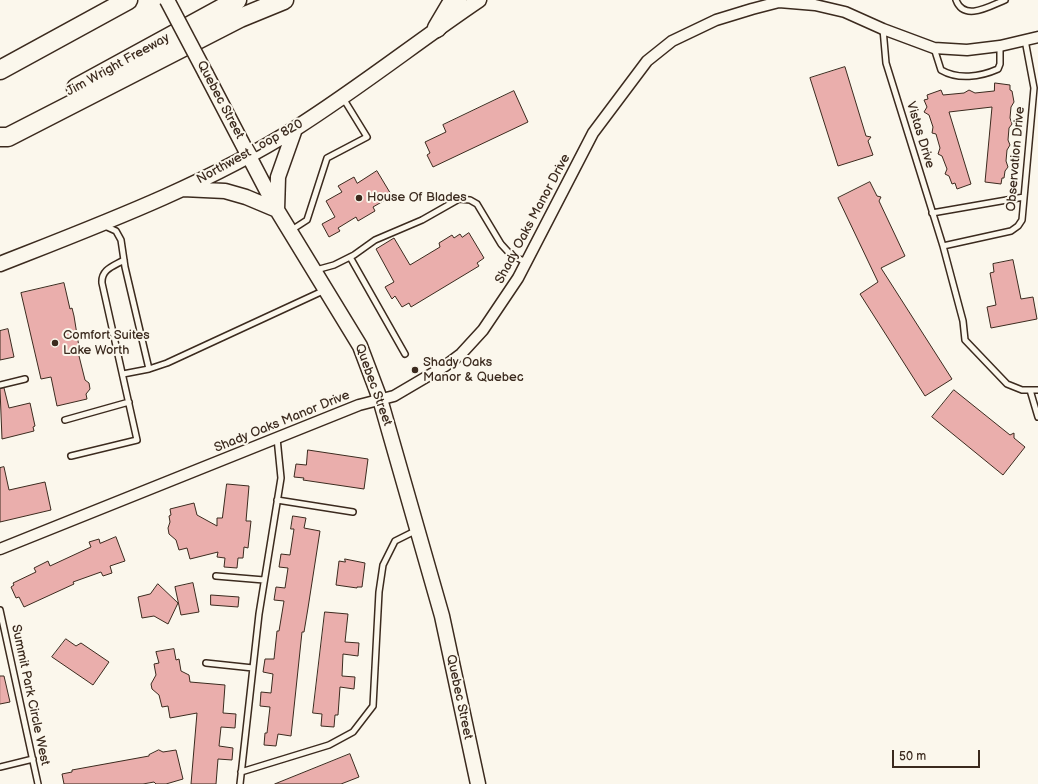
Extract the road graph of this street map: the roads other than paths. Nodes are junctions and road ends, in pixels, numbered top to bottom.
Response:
1 (128, 0) edge
2 (167, 0) edge
3 (237, 0) edge
4 (284, 0) edge
5 (457, 0) edge
6 (479, 0) edge
7 (956, 0) edge
8 (1005, 0) edge
9 (437, 28) junction
10 (883, 29) junction
11 (1038, 37) edge
12 (1026, 40) junction
13 (1000, 46) junction
14 (934, 48) junction
15 (0, 70) edge
16 (1036, 86) edge
17 (342, 97) junction
18 (295, 129) junction
19 (0, 130) edge
20 (0, 137) edge
21 (249, 155) junction
22 (182, 189) junction
23 (1024, 197) junction
24 (277, 210) junction
25 (932, 213) junction
26 (101, 224) junction
27 (290, 231) junction
28 (943, 246) junction
29 (350, 257) junction
30 (124, 260) junction
31 (526, 262) junction
32 (0, 264) edge
33 (315, 271) junction
34 (326, 290) junction
35 (405, 354) dead end
36 (149, 369) junction
37 (123, 374) junction
38 (25, 379) dead end
39 (0, 385) edge
40 (1030, 390) junction
41 (1038, 390) edge
42 (380, 400) junction
43 (129, 402) junction
44 (1038, 417) edge
45 (65, 420) dead end
46 (277, 438) junction
47 (71, 456) dead end
48 (277, 500) junction
49 (353, 512) dead end
50 (418, 529) junction
51 (0, 549) edge
52 (216, 576) dead end
53 (264, 580) junction
54 (0, 610) edge
55 (206, 663) dead end
56 (254, 668) junction
57 (33, 759) junction
58 (0, 767) edge
59 (241, 772) junction
60 (38, 784) edge
61 (240, 784) edge
62 (478, 784) edge

1 - 15 highway
2 - 21 street, Quebec Street, bridge
3 - 19 highway, Jim Wright Freeway
4 - 20 highway
5 - 9 highway
6 - 9 street, Northwest Loop 820
7 - 8 lane
9 - 17 street, Northwest Loop 820
10 - 14 street, Shady Oaks Manor Drive
10 - 25 lane, Vistas Drive
10 - 31 street, Shady Oaks Manor Drive
11 - 12 street, Shady Oaks Manor Drive
12 - 13 street, Shady Oaks Manor Drive
12 - 16 lane, Observation Drive
13 - 14 street, Shady Oaks Manor Drive
13 - 14 lane
16 - 23 lane, Observation Drive
17 - 18 street, Northwest Loop 820
17 - 27 lane
18 - 21 street, Northwest Loop 820
18 - 24 street
21 - 22 street, Northwest Loop 820
21 - 24 street, Quebec Street
22 - 24 street
22 - 26 street, Northwest Loop 820
23 - 25 lane
23 - 28 lane, Observation Drive
24 - 27 street, Quebec Street
25 - 28 lane, Vistas Drive
26 - 30 lane
26 - 32 street, Northwest Loop 820
27 - 33 street, Quebec Street
28 - 40 lane, Vistas Drive
29 - 31 lane
29 - 33 lane
29 - 35 lane
30 - 36 lane
30 - 37 lane
31 - 42 street, Shady Oaks Manor Drive
33 - 34 street, Quebec Street
34 - 36 lane
34 - 42 street, Quebec Street
36 - 37 lane
37 - 43 lane
38 - 39 lane
40 - 41 lane, Vistas Drive
40 - 44 lane
42 - 46 street, Shady Oaks Manor Drive
42 - 50 street, Quebec Street
43 - 45 lane
43 - 47 lane
46 - 48 lane
46 - 51 street, Shady Oaks Manor Drive
48 - 49 lane
48 - 53 lane
50 - 59 lane
50 - 62 street, Quebec Street
52 - 53 lane
53 - 56 lane
54 - 57 lane, Summit Park Circle West
55 - 56 lane
56 - 59 lane
57 - 58 lane
57 - 60 lane, Summit Park Circle West
59 - 61 lane

